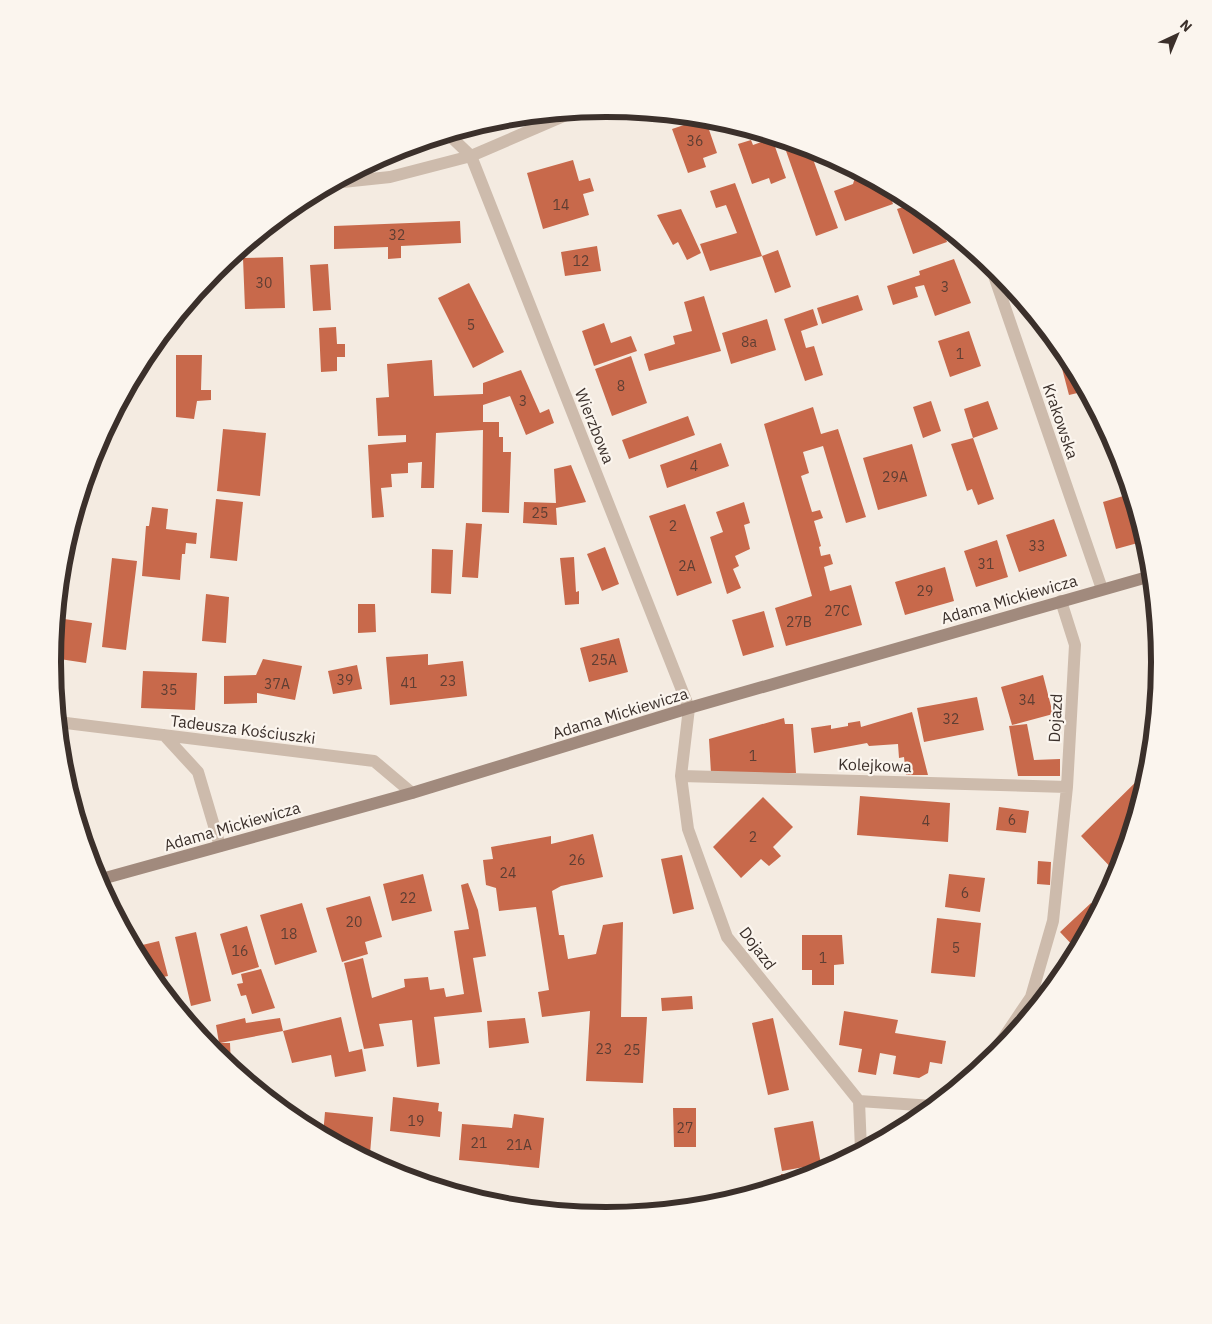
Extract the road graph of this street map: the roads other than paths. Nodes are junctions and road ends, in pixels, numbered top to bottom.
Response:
1 (555, 120) edge
2 (453, 139) edge
3 (470, 156) junction
4 (348, 182) edge
5 (996, 283) edge
6 (1144, 578) edge
7 (1102, 589) junction
8 (1061, 601) junction
9 (689, 708) junction
10 (65, 723) edge
11 (164, 735) junction
12 (682, 776) junction
13 (1068, 787) junction
14 (412, 793) junction
15 (220, 846) junction
16 (106, 878) edge
17 (1012, 1025) edge
18 (859, 1101) junction
19 (922, 1105) edge
20 (861, 1143) edge

1 - 3 street
2 - 3 street
3 - 4 street
3 - 9 street, Wierzbowa
5 - 7 street, Krakowska
6 - 7 main road, Adama Mickiewicza
7 - 8 main road, Adama Mickiewicza
8 - 9 main road, Adama Mickiewicza
8 - 13 street, Dojazd
9 - 12 street, Dojazd
9 - 14 main road, Adama Mickiewicza
10 - 11 street, Tadeusza Kościuszki
11 - 14 street, Tadeusza Kościuszki
11 - 15 street
12 - 13 street, Kolejkowa
12 - 18 street, Dojazd
13 - 17 street, Dojazd
14 - 15 main road, Adama Mickiewicza
15 - 16 main road, Adama Mickiewicza
18 - 19 street
18 - 20 street

